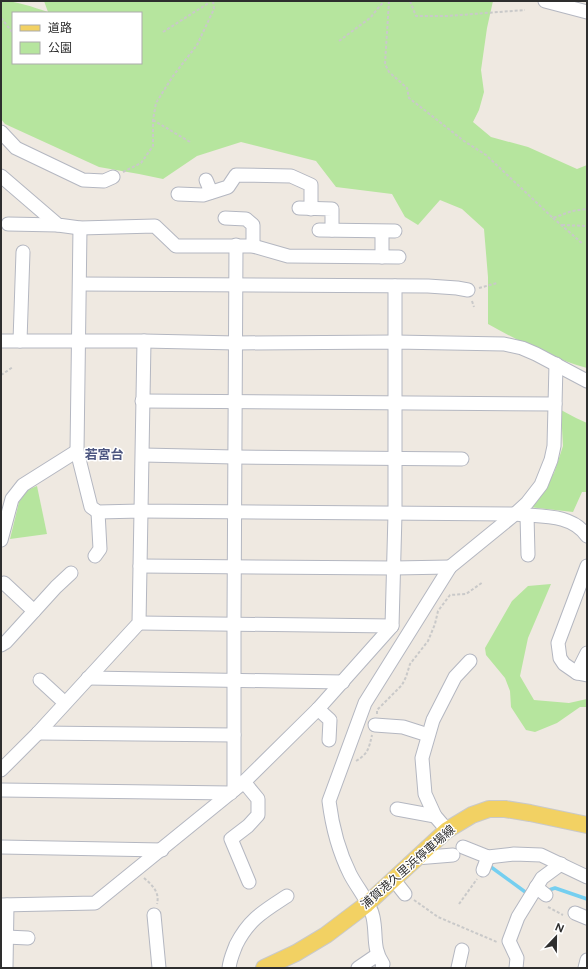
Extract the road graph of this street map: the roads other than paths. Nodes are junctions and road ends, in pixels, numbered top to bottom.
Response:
1 (550, 2) edge
2 (587, 12) edge
3 (2, 136) edge
4 (1, 176) edge
5 (113, 177) road end
6 (178, 194) dead end
7 (225, 218) dead end
8 (8, 224) dead end
9 (58, 225) junction
10 (80, 228) junction
11 (395, 231) dead end
12 (382, 232) junction
13 (236, 246) junction
14 (252, 246) junction
15 (23, 252) dead end
16 (382, 257) junction
17 (399, 257) dead end
18 (80, 284) junction
19 (236, 285) junction
20 (395, 286) junction
21 (468, 290) road end
22 (1, 341) edge
23 (20, 341) junction
24 (79, 341) junction
25 (144, 341) junction
26 (395, 342) junction
27 (236, 343) junction
28 (556, 364) junction
29 (587, 381) edge
30 (142, 401) junction
31 (235, 402) junction
32 (395, 402) junction
33 (555, 404) junction
34 (77, 451) junction
35 (143, 455) junction
36 (235, 457) junction
37 (394, 458) junction
38 (462, 459) dead end
39 (7, 498) edge
40 (141, 511) junction
41 (98, 512) junction
42 (234, 512) junction
43 (395, 514) junction
44 (522, 515) junction
45 (587, 536) edge
46 (1, 540) edge
47 (528, 554) dead end
48 (95, 556) dead end
49 (140, 566) junction
50 (234, 566) junction
51 (587, 566) edge
52 (450, 567) junction
53 (394, 568) junction
54 (71, 573) dead end
55 (4, 583) dead end
56 (34, 611) junction
57 (139, 623) junction
58 (234, 623) junction
59 (392, 626) junction
60 (1, 645) edge
61 (587, 653) edge
62 (470, 661) dead end
63 (582, 674) edge
64 (88, 678) junction
65 (40, 680) dead end
66 (234, 681) junction
67 (343, 682) junction
68 (65, 703) junction
69 (318, 709) junction
70 (375, 725) road end
71 (38, 733) junction
72 (234, 735) junction
73 (428, 735) junction
74 (329, 740) dead end
75 (1, 770) edge
76 (236, 788) junction
77 (1, 790) edge
78 (397, 809) dead end
79 (435, 816) junction
80 (587, 825) edge
81 (446, 830) junction
82 (1, 847) edge
83 (463, 847) dead end
84 (162, 850) junction
85 (452, 855) dead end
86 (488, 857) junction
87 (416, 858) junction
88 (561, 864) junction
89 (483, 870) road end
90 (587, 877) edge
91 (394, 880) junction
92 (249, 882) dead end
93 (405, 894) road end
94 (287, 896) dead end
95 (367, 904) junction
96 (4, 905) edge
97 (154, 915) road end
98 (6, 937) junction
99 (28, 938) dead end
100 (462, 950) dead end
101 (377, 955) junction
102 (587, 960) edge
103 (4, 967) edge
104 (158, 968) edge
105 (229, 968) edge
106 (264, 968) edge
107 (358, 968) edge
108 (382, 968) edge
109 (458, 968) edge
110 (516, 968) edge
111 (585, 968) edge

1 - 2 street
3 - 5 street
4 - 9 street
6 - 12 street
7 - 14 street
8 - 9 street
9 - 10 street
10 - 13 street
10 - 18 street
11 - 12 street
12 - 16 street
13 - 14 street
13 - 19 street
14 - 16 street
15 - 23 street
16 - 17 street
18 - 19 street
18 - 24 street
19 - 20 street
19 - 27 street
20 - 21 street
20 - 26 street
22 - 23 street
23 - 24 street
24 - 25 street
24 - 34 street
25 - 27 street
25 - 30 street
26 - 27 street
26 - 28 street
26 - 32 street
27 - 31 street
28 - 29 street
28 - 33 street
30 - 31 street
30 - 35 street
31 - 32 street
31 - 36 street
32 - 33 street
32 - 37 street
33 - 44 street
34 - 39 street
34 - 41 street
35 - 36 street
35 - 40 street
36 - 37 street
36 - 42 street
37 - 38 street
37 - 43 street
39 - 46 street
40 - 41 street
40 - 42 street
40 - 49 street
41 - 48 street
42 - 43 street
42 - 50 street
43 - 44 street
43 - 53 street
44 - 45 street
44 - 47 street
44 - 52 street
49 - 50 street
49 - 57 street
50 - 53 street
50 - 58 street
51 - 63 street
52 - 53 street
52 - 95 street
53 - 59 street
54 - 56 street
55 - 56 street
56 - 60 street
57 - 58 street
57 - 64 street
58 - 59 street
58 - 66 street
59 - 67 street
61 - 63 street
62 - 73 street
64 - 66 street
64 - 68 street
65 - 68 street
66 - 67 street
66 - 72 street
67 - 69 street
68 - 71 street
69 - 74 street
69 - 76 street
70 - 73 street
71 - 72 street
71 - 75 street
72 - 76 street
73 - 79 street
76 - 77 street
76 - 84 street
76 - 92 street
78 - 79 street
79 - 81 street
80 - 81 main road, 浦賀港久里浜停車場線
81 - 87 main road, 浦賀港久里浜停車場線
82 - 84 street
83 - 86 street
84 - 96 street
85 - 87 street
86 - 88 street
86 - 89 street
87 - 91 main road, 浦賀港久里浜停車場線
88 - 90 street
88 - 110 street
91 - 93 street
91 - 95 main road, 浦賀港久里浜停車場線
94 - 105 street
95 - 101 street
95 - 106 main road, 浦賀港久里浜停車場線
96 - 98 street
97 - 104 street
98 - 99 street
98 - 103 street
100 - 109 street
101 - 107 street
101 - 108 street
102 - 111 street

